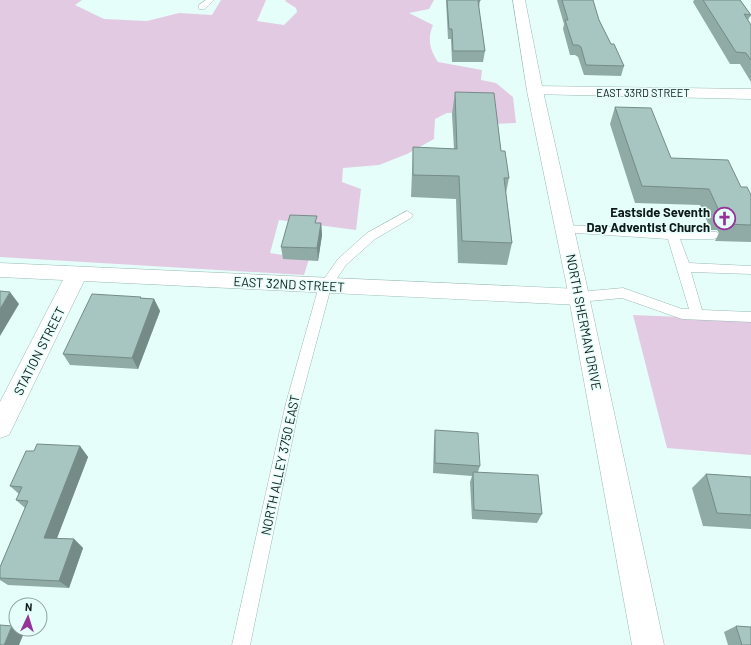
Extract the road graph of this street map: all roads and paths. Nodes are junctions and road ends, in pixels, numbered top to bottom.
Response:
1 (210, 0) edge
2 (519, 0) edge
3 (202, 7) dead end
4 (535, 91) junction
5 (751, 94) edge
6 (407, 215) dead end
7 (564, 229) junction
8 (672, 235) junction
9 (713, 235) dead end
10 (684, 267) junction
11 (0, 270) edge
12 (751, 270) edge
13 (77, 274) junction
14 (324, 286) junction
15 (579, 297) junction
16 (697, 314) junction
17 (751, 317) edge
18 (0, 427) edge
19 (241, 645) edge
20 (648, 645) edge

1 - 3 lane
2 - 4 street, NORTH SHERMAN DRIVE
4 - 5 street, EAST 33RD STREET
4 - 7 street, NORTH SHERMAN DRIVE
6 - 14 lane
7 - 8 lane
7 - 15 street, NORTH SHERMAN DRIVE
8 - 9 lane
8 - 10 lane
10 - 12 lane
10 - 16 lane
11 - 13 street, EAST 32ND STREET
13 - 14 street, EAST 32ND STREET
13 - 18 street, STATION STREET
14 - 15 street, EAST 32ND STREET
14 - 19 lane, NORTH ALLEY 3750 EAST
15 - 16 lane
15 - 20 street, NORTH SHERMAN DRIVE
16 - 17 lane

